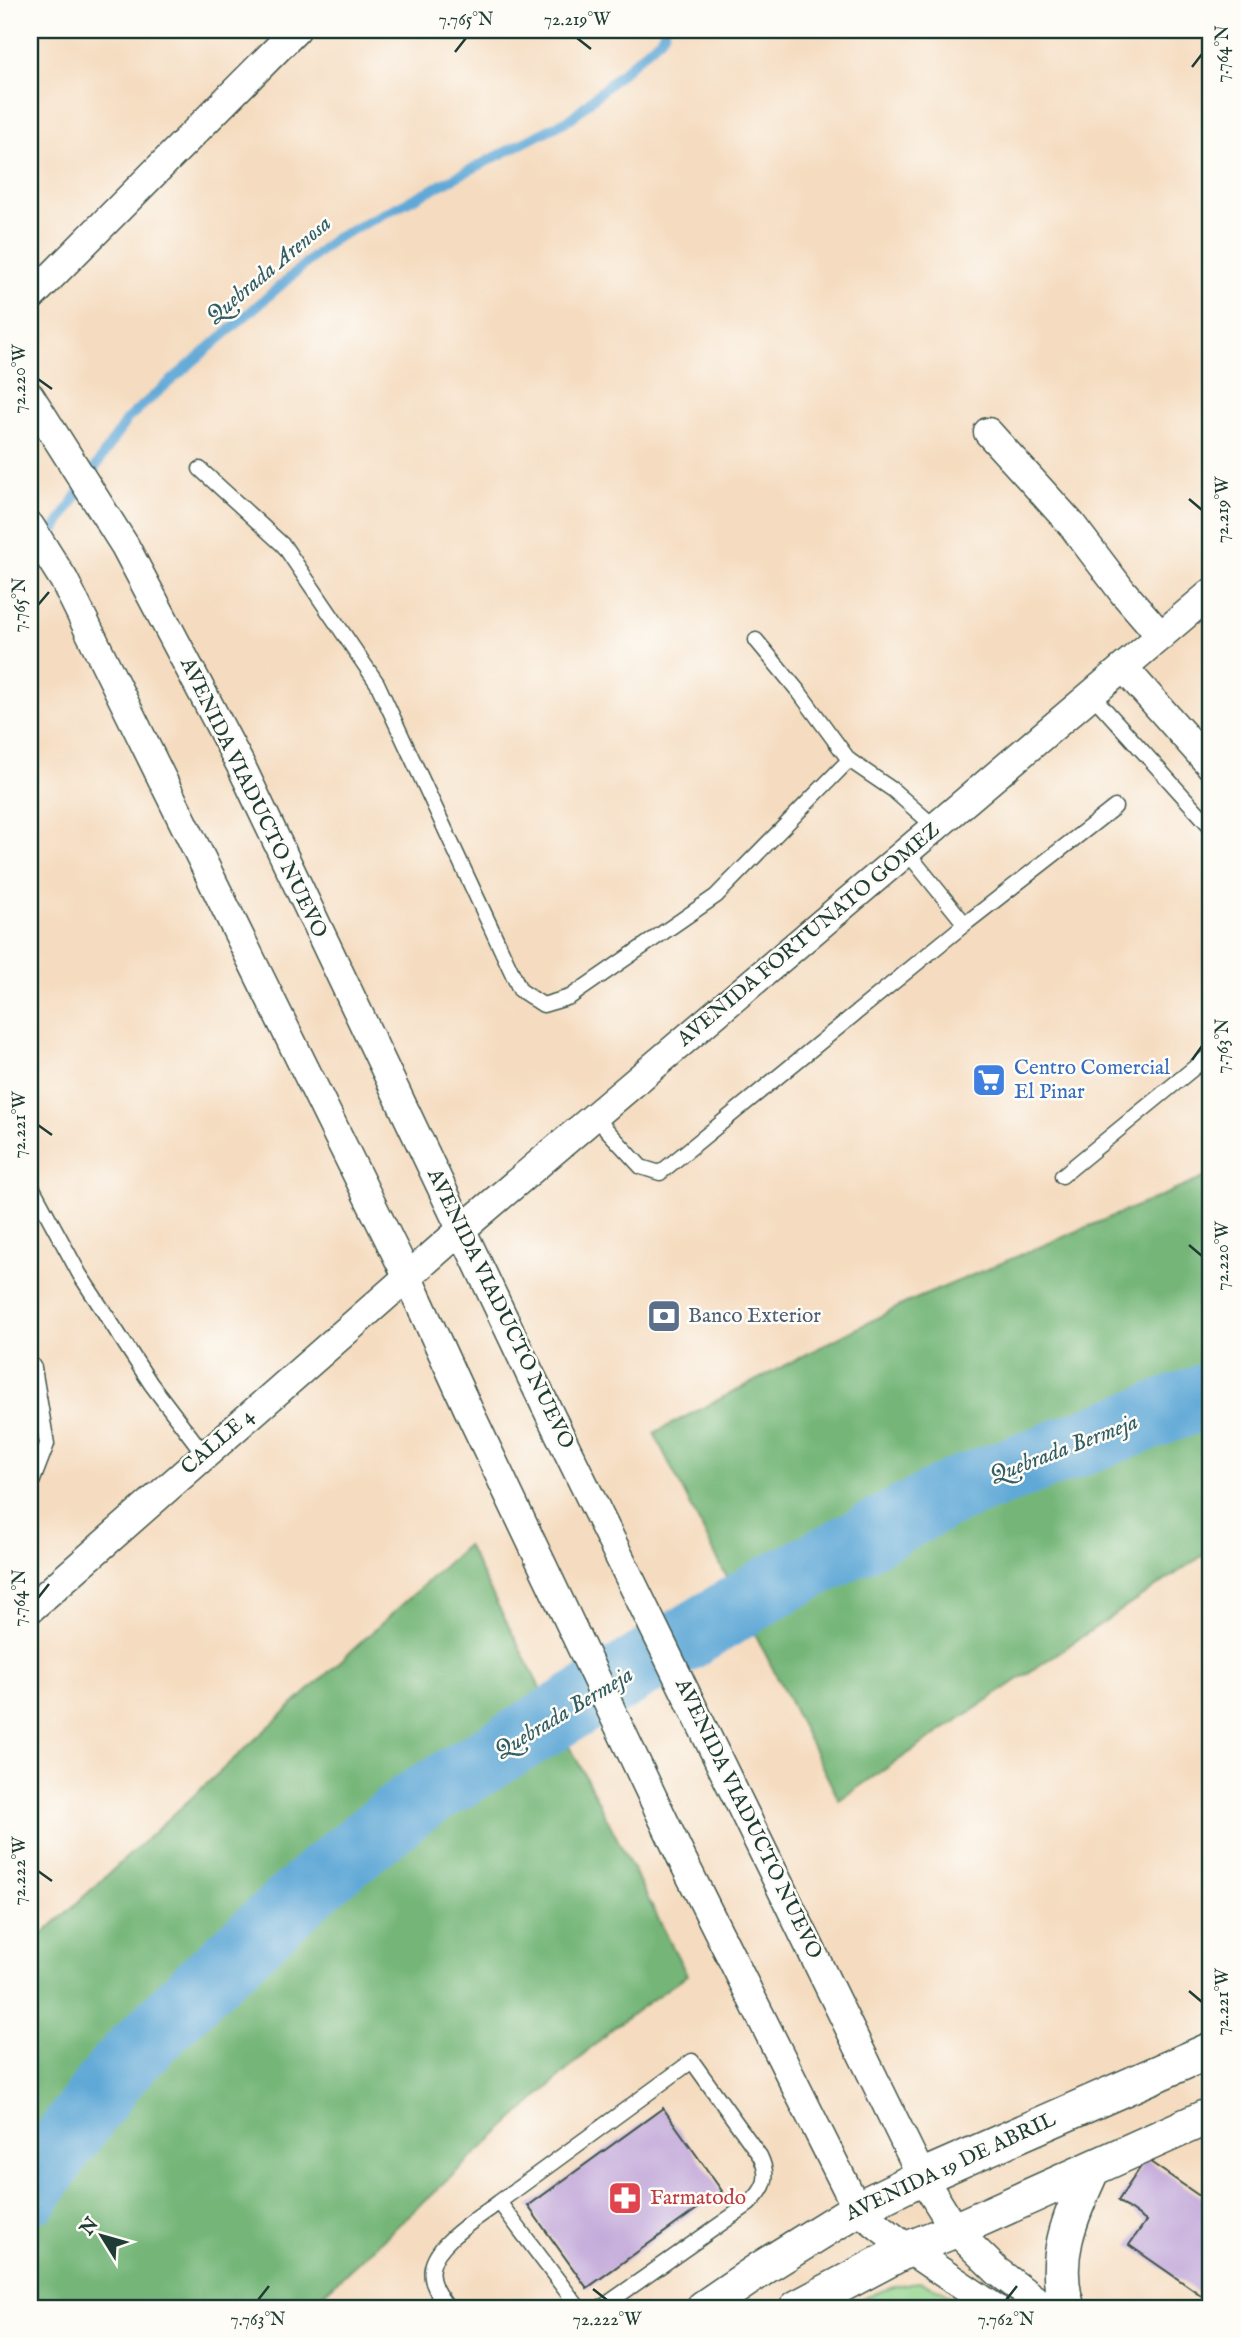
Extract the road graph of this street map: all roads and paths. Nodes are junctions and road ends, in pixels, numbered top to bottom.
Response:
1 (296, 30) edge
2 (30, 298) edge
3 (30, 396) edge
4 (988, 432) dead end
5 (200, 469) dead end
6 (30, 526) edge
7 (1211, 593) edge
8 (1161, 636) junction
9 (756, 640) dead end
10 (1124, 668) junction
11 (1092, 695) junction
12 (849, 760) junction
13 (1211, 766) edge
14 (1115, 807) dead end
15 (1211, 827) edge
16 (936, 828) junction
17 (907, 852) junction
18 (965, 924) junction
19 (1211, 1054) edge
20 (595, 1117) junction
21 (1062, 1176) dead end
22 (30, 1183) edge
23 (462, 1229) junction
24 (408, 1278) junction
25 (30, 1362) edge
26 (204, 1454) junction
27 (30, 1488) edge
28 (30, 1609) edge
29 (1211, 2050) edge
30 (1211, 2115) edge
31 (1092, 2169) junction
32 (922, 2178) junction
33 (499, 2202) junction
34 (857, 2209) junction
35 (955, 2230) junction
36 (908, 2249) junction
37 (448, 2308) edge
38 (579, 2308) edge
39 (601, 2308) edge
40 (704, 2308) edge
41 (797, 2308) edge
42 (995, 2308) edge
43 (1046, 2308) edge
44 (1067, 2308) edge

1 - 2 street
3 - 23 street, AVENIDA VIADUCTO NUEVO
4 - 8 street
5 - 12 lane
6 - 24 street
7 - 8 street, AVENIDA FORTUNATO GOMEZ
8 - 10 street, AVENIDA FORTUNATO GOMEZ
9 - 12 lane
10 - 11 street, AVENIDA FORTUNATO GOMEZ
10 - 13 street
11 - 15 lane
11 - 16 street, AVENIDA FORTUNATO GOMEZ
12 - 16 lane
14 - 18 lane
16 - 17 street, AVENIDA FORTUNATO GOMEZ
17 - 18 lane
17 - 20 street, AVENIDA FORTUNATO GOMEZ
18 - 20 lane
19 - 21 lane
20 - 23 street, AVENIDA FORTUNATO GOMEZ
22 - 26 lane
23 - 24 street, AVENIDA FORTUNATO GOMEZ
23 - 32 street, AVENIDA VIADUCTO NUEVO
24 - 26 street, CALLE 4
24 - 34 street
25 - 27 lane
26 - 28 street, CALLE 4
29 - 32 street, AVENIDA 19 DE ABRIL
30 - 31 street
31 - 35 street
31 - 44 street
32 - 34 street, AVENIDA 19 DE ABRIL
32 - 35 street, AVENIDA VIADUCTO NUEVO
33 - 37 lane
33 - 38 lane
33 - 39 lane
34 - 36 street
34 - 40 street, AVENIDA 19 DE ABRIL
35 - 36 street
35 - 43 street, AVENIDA VIADUCTO NUEVO
36 - 41 street
36 - 42 street

